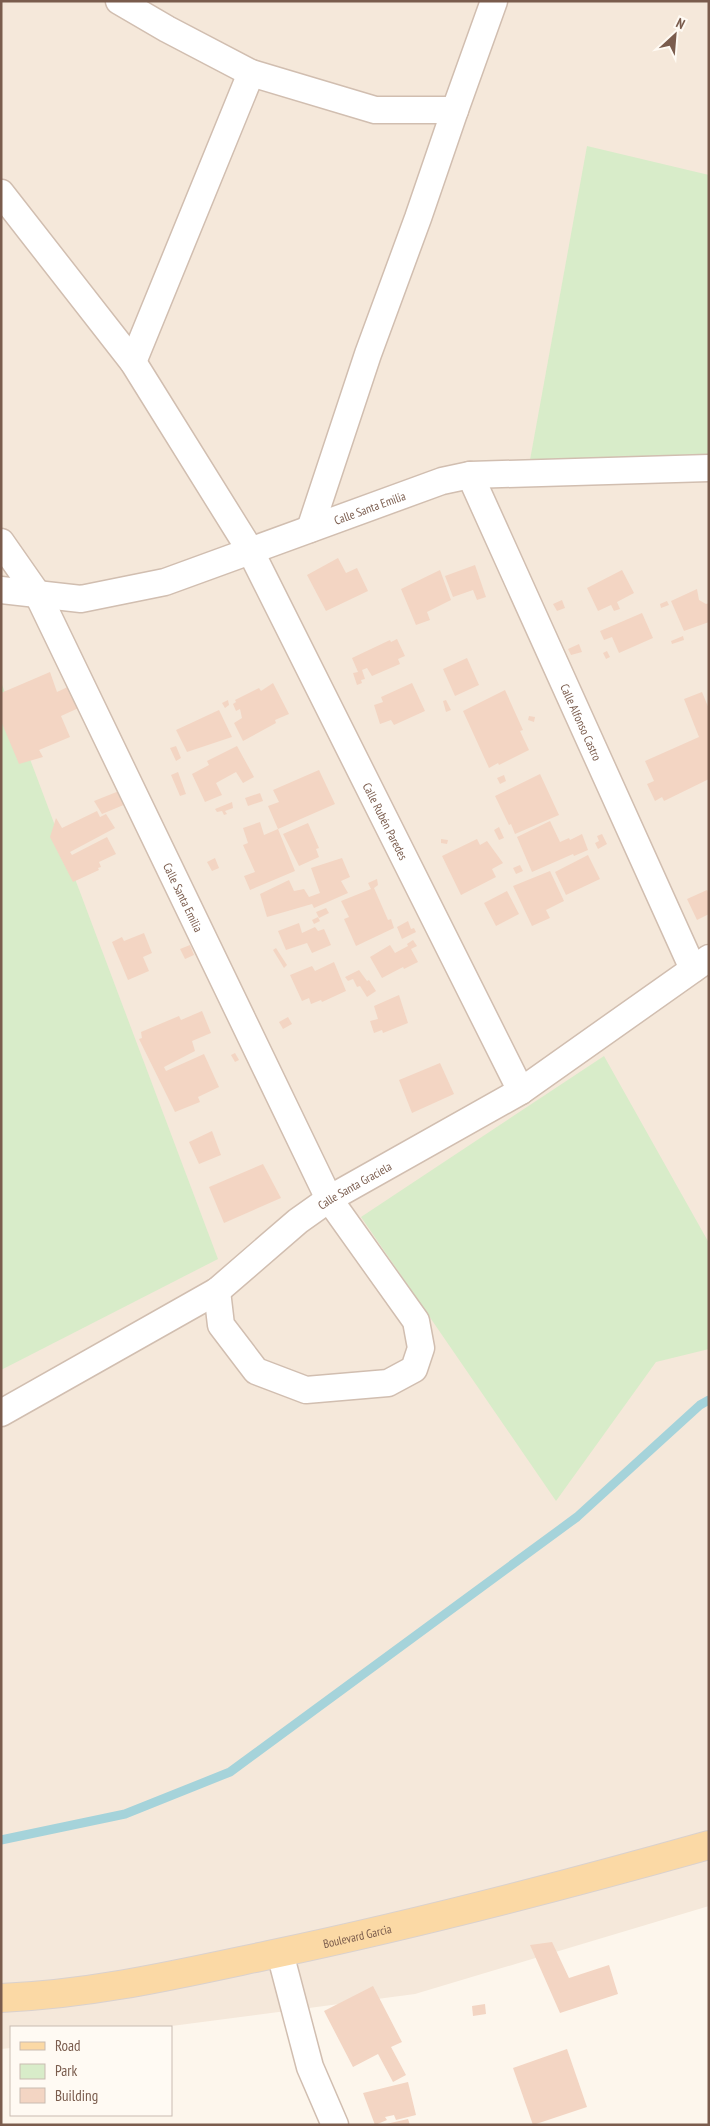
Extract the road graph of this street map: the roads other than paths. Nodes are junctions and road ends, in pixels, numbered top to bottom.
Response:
1 (119, 1) edge
2 (494, 1) edge
3 (251, 73) junction
4 (455, 110) junction
5 (1, 193) edge
6 (133, 362) junction
7 (709, 468) edge
8 (470, 475) junction
9 (310, 529) junction
10 (1, 542) edge
11 (250, 550) junction
12 (1, 590) edge
13 (38, 595) junction
14 (701, 963) edge
15 (521, 1091) junction
16 (329, 1199) junction
17 (217, 1291) junction
18 (1, 1413) edge
19 (709, 1845) edge
20 (280, 1953) junction
21 (1, 1998) edge
22 (335, 2125) edge

1 - 3 street
2 - 4 street
3 - 4 street
3 - 6 street
4 - 9 street
5 - 6 street, Calle Rubén Paredes
6 - 11 street, Calle Rubén Paredes
7 - 8 street, Calle Santa Emilia
8 - 9 street, Calle Santa Emilia
8 - 14 street, Calle Alfonso Castro
9 - 11 street, Calle Santa Emilia
10 - 13 street
11 - 13 street, Calle Santa Emilia
11 - 15 street, Calle Rubén Paredes
12 - 13 street, Calle Santa Emilia
13 - 16 street, Calle Santa Emilia
14 - 15 street, Calle Santa Graciela
15 - 16 street, Calle Santa Graciela
16 - 17 street, Calle Santa Graciela
16 - 17 street, Calle Santa Emilia
17 - 18 street, Calle Santa Graciela
19 - 20 main road, Boulevard Garcia
20 - 21 main road, Boulevard Garcia
20 - 22 street

